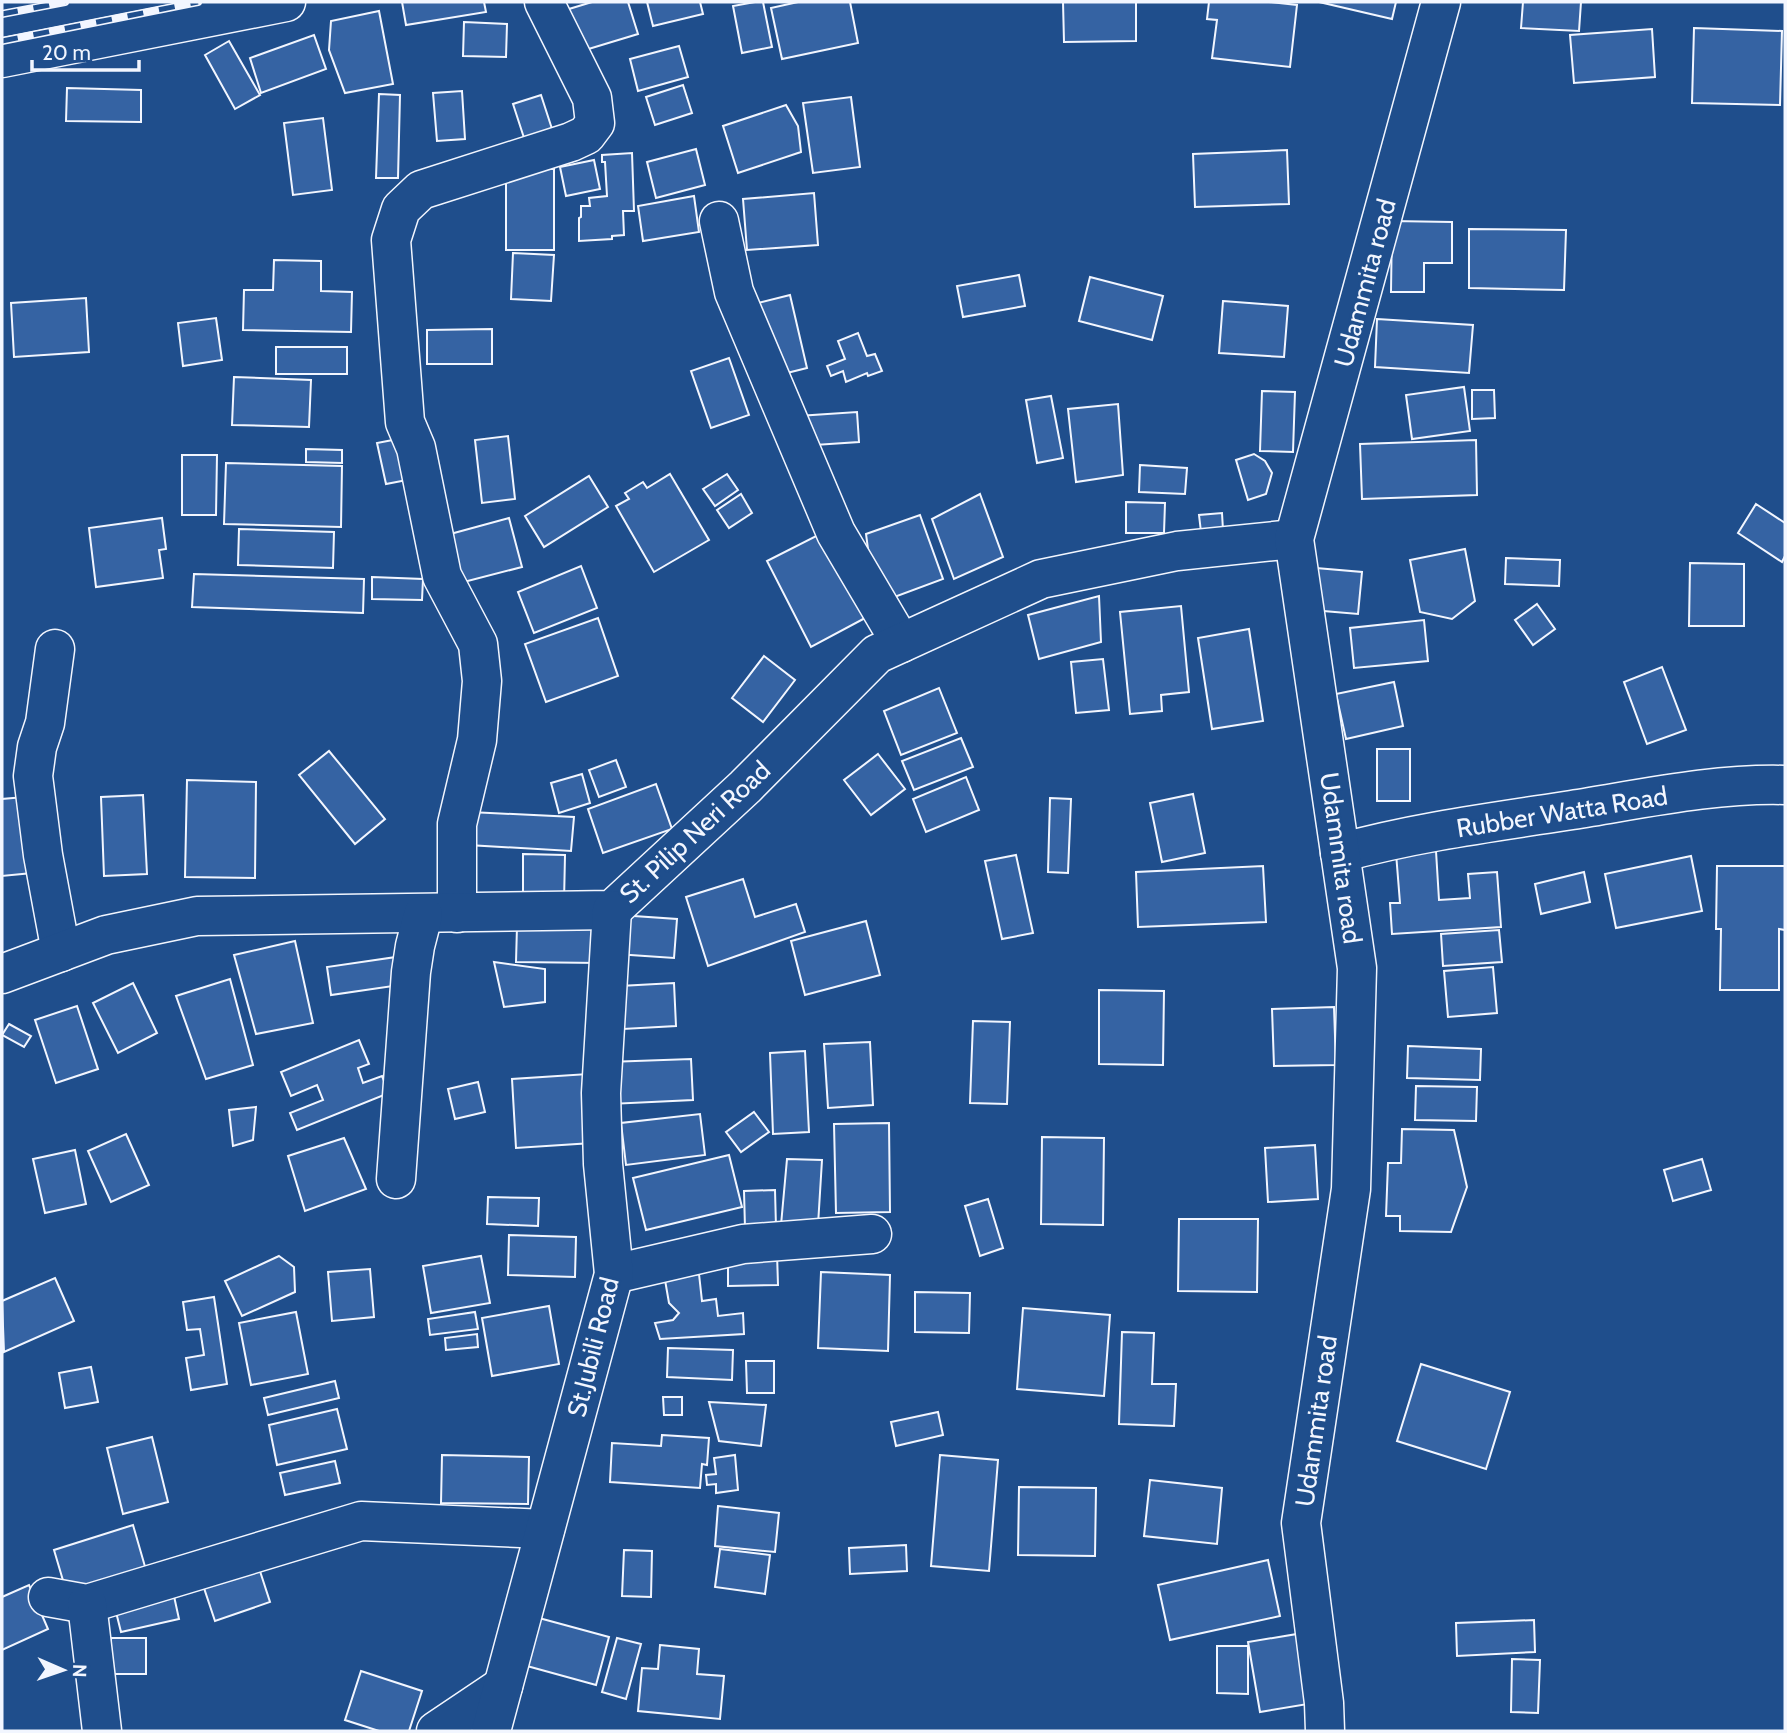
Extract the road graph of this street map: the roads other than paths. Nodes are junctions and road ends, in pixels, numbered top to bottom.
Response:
1 (286, 2) edge
2 (544, 2) edge
3 (1441, 2) edge
4 (2, 58) edge
5 (719, 221) dead end
6 (1294, 539) junction
7 (901, 643) junction
8 (55, 649) dead end
9 (1785, 785) edge
10 (1340, 853) junction
11 (612, 911) junction
12 (440, 914) junction
13 (61, 952) junction
14 (2, 974) edge
15 (396, 1179) dead end
16 (872, 1234) dead end
17 (614, 1274) junction
18 (545, 1529) junction
19 (48, 1597) dead end
20 (87, 1604) junction
21 (503, 1686) junction
22 (102, 1731) edge
23 (436, 1731) edge
24 (491, 1731) edge
25 (1325, 1731) edge

1 - 4 street
2 - 12 street
3 - 6 street, Udammita road
5 - 7 street
6 - 7 street, St. Pilip Neri Road
6 - 10 street, Udammita road
7 - 11 street, St. Pilip Neri Road
8 - 13 street
9 - 10 street, Rubber Watta Road
10 - 25 street, Udammita road
11 - 12 street, St. Pilip Neri Road
11 - 17 street, St.Jubili Road
12 - 13 street, St. Pilip Neri Road
12 - 15 street
13 - 14 street, St. Pilip Neri Road
16 - 17 street
17 - 18 street, St.Jubili Road
18 - 20 street
18 - 21 street, St.Jubili Road
19 - 20 street
20 - 22 street
21 - 23 street
21 - 24 street, St.Jubili Road

